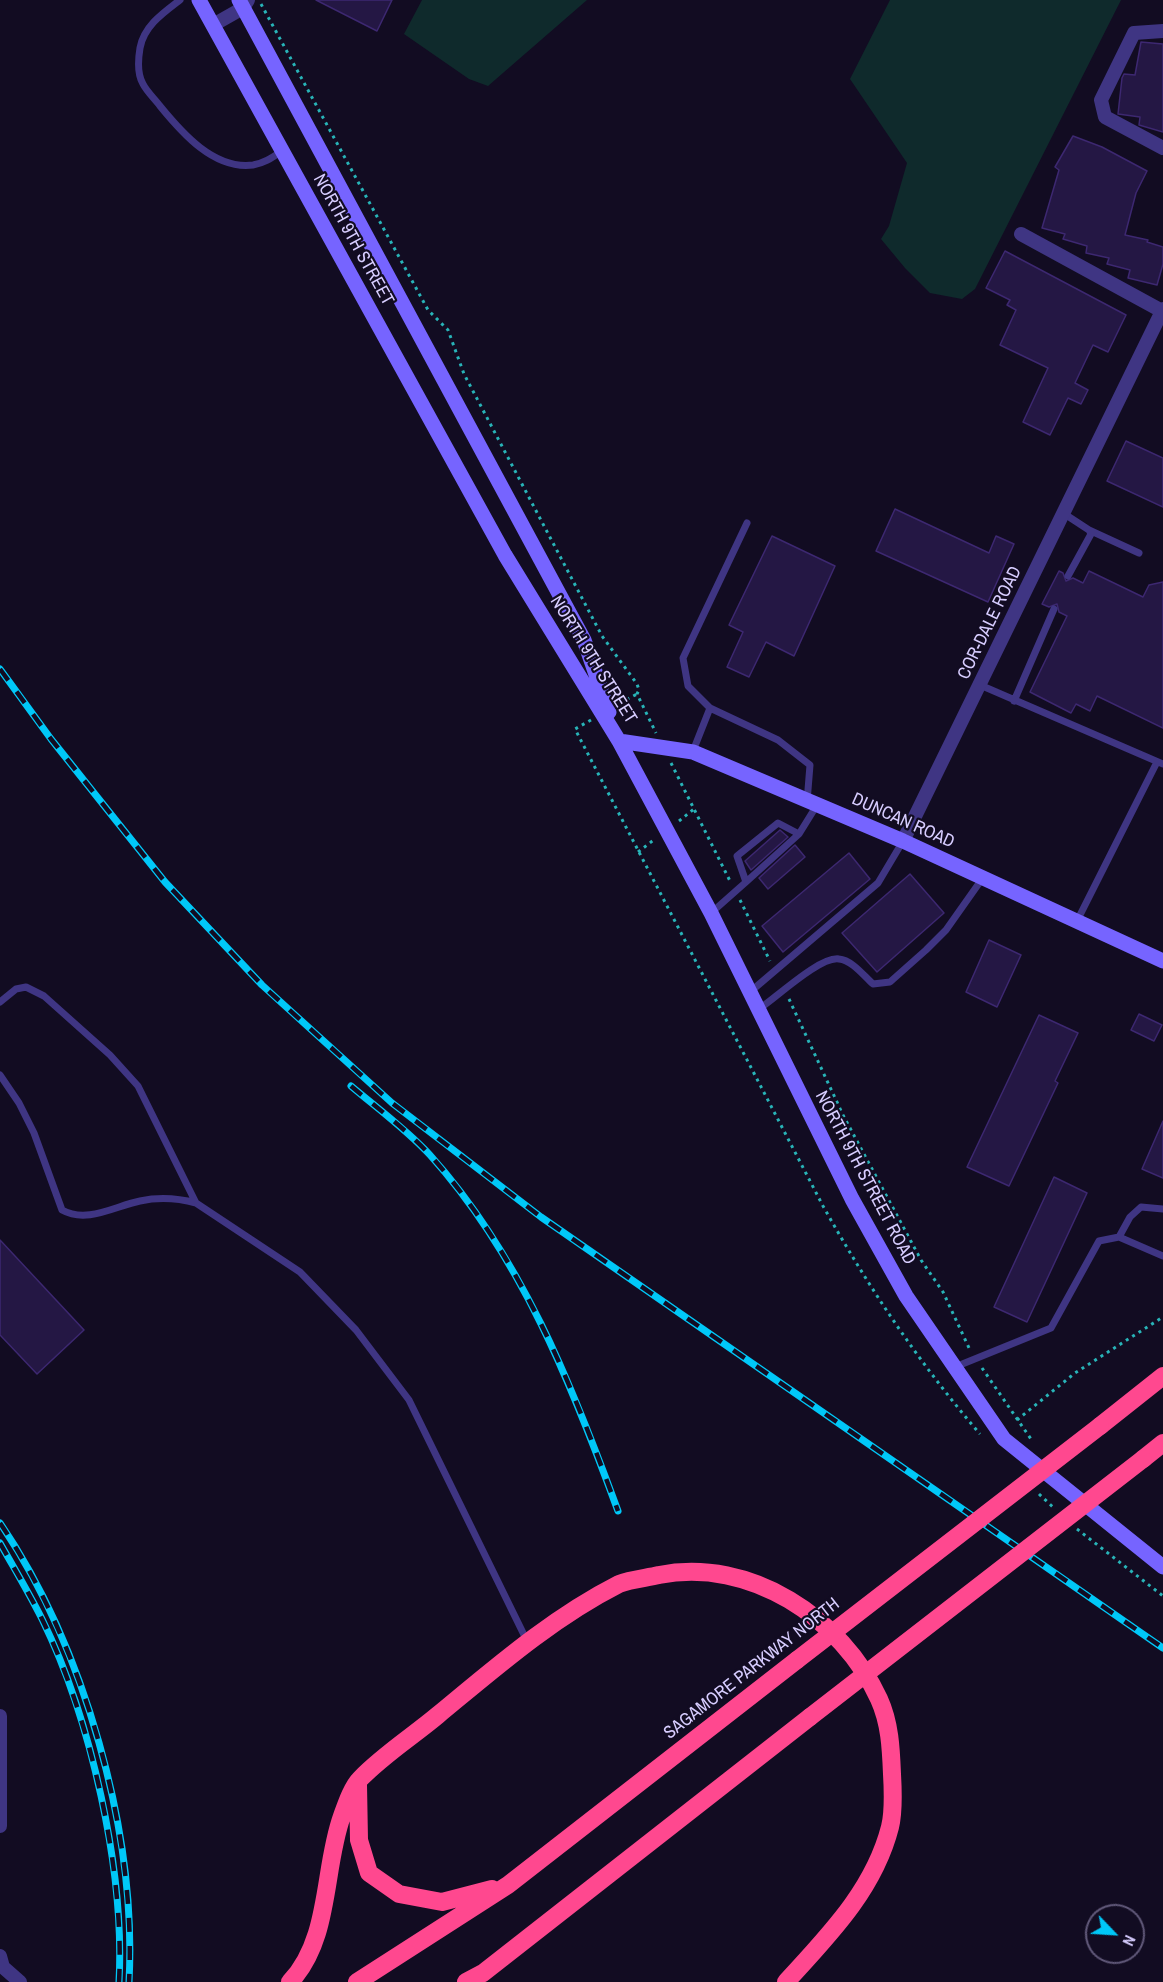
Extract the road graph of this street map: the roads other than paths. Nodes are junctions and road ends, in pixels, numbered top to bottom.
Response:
1 (180, 0) edge
2 (199, 0) edge
3 (244, 2) edge
4 (213, 25) junction
5 (1163, 31) edge
6 (1163, 148) edge
7 (282, 151) junction
8 (1021, 234) dead end
9 (1163, 310) edge
10 (1063, 513) junction
11 (747, 523) dead end
12 (1089, 530) junction
13 (1139, 553) dead end
14 (1068, 576) dead end
15 (1054, 609) dead end
16 (980, 685) junction
17 (1014, 701) junction
18 (710, 708) junction
19 (619, 741) junction
20 (693, 752) junction
21 (1160, 763) edge
22 (812, 803) junction
23 (799, 834) junction
24 (903, 841) junction
25 (982, 879) junction
26 (746, 882) junction
27 (711, 913) junction
28 (1077, 921) junction
29 (1163, 961) edge
30 (748, 994) junction
31 (0, 1002) edge
32 (757, 1011) junction
33 (0, 1075) edge
34 (195, 1203) junction
35 (1163, 1209) edge
36 (1119, 1237) junction
37 (1163, 1256) edge
38 (953, 1368) junction
39 (1163, 1376) edge
40 (1163, 1443) edge
41 (1163, 1566) edge
42 (527, 1641) junction
43 (0, 1716) edge
44 (358, 1780) junction
45 (0, 1826) edge
46 (508, 1885) junction
47 (0, 1956) edge
48 (478, 1977) edge
49 (20, 1982) edge
50 (290, 1982) edge
51 (357, 1982) edge
52 (466, 1982) edge
53 (786, 1982) edge

1 - 7 lane
2 - 4 main road, NORTH 9TH STREET
3 - 4 street
3 - 19 main road, NORTH 9TH STREET
4 - 7 main road, NORTH 9TH STREET
5 - 6 street
7 - 19 main road, NORTH 9TH STREET
8 - 9 street
9 - 10 street, COR-DALE ROAD
10 - 12 lane
10 - 16 street, COR-DALE ROAD
11 - 18 lane
12 - 13 lane
12 - 14 lane
15 - 17 lane
16 - 17 lane
16 - 24 street, COR-DALE ROAD
17 - 21 lane
18 - 20 lane
18 - 22 lane
19 - 20 main road, DUNCAN ROAD
19 - 27 main road, NORTH 9TH STREET ROAD
20 - 22 main road, DUNCAN ROAD
21 - 28 lane
22 - 23 lane
22 - 24 main road, DUNCAN ROAD
23 - 26 lane
23 - 26 lane
24 - 25 main road, DUNCAN ROAD
24 - 30 lane
25 - 28 main road, DUNCAN ROAD
25 - 32 lane
26 - 27 lane
27 - 30 main road, NORTH 9TH STREET ROAD
28 - 29 main road, DUNCAN ROAD
30 - 32 main road, NORTH 9TH STREET ROAD
31 - 34 lane
32 - 38 main road, NORTH 9TH STREET ROAD
33 - 34 lane
34 - 42 lane
35 - 36 lane
36 - 37 lane
36 - 38 lane
38 - 41 main road, NORTH 9TH STREET ROAD
39 - 46 highway, SAGAMORE PARKWAY NORTH, bridge
40 - 48 highway, bridge
42 - 44 highway
42 - 53 highway
43 - 45 street
44 - 46 highway
44 - 50 highway
46 - 51 highway, SAGAMORE PARKWAY NORTH
47 - 49 street
48 - 52 highway

